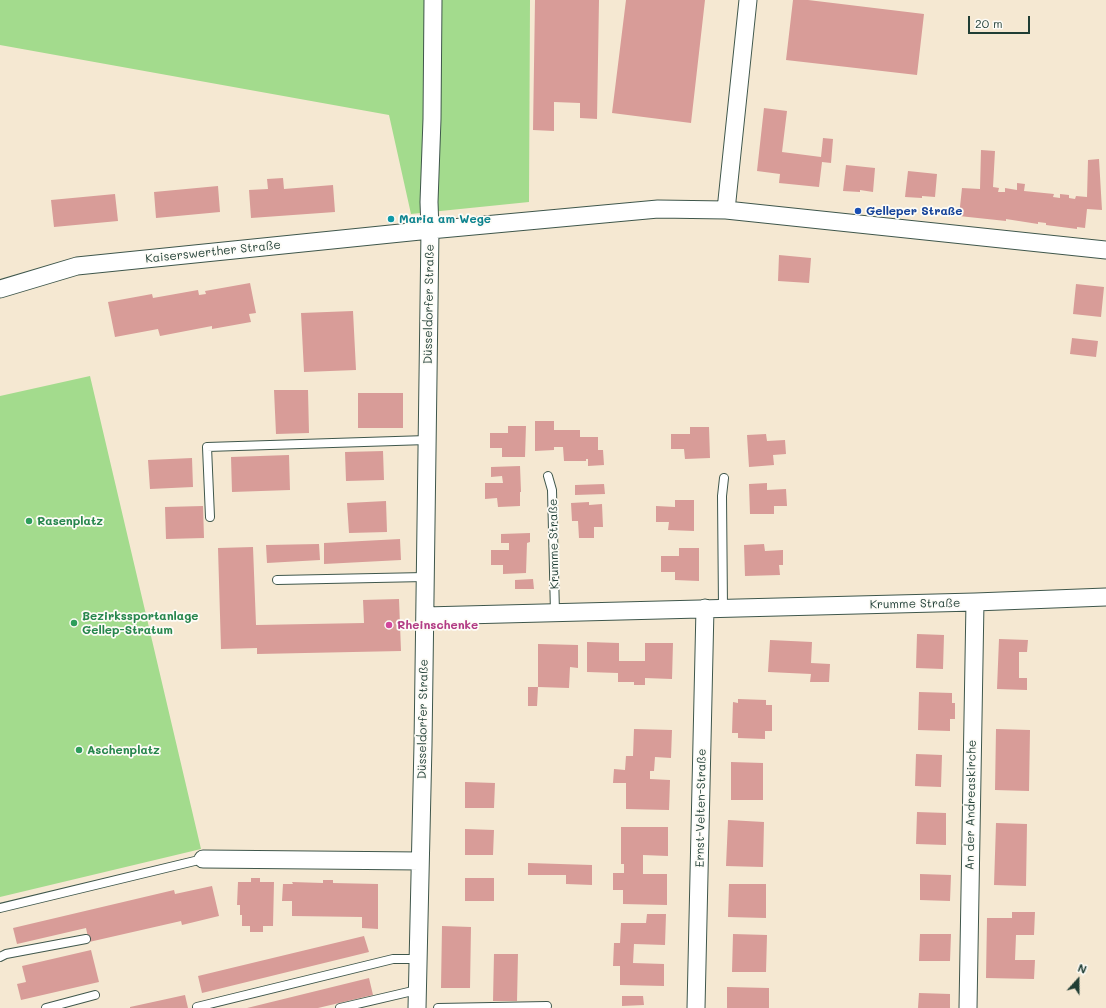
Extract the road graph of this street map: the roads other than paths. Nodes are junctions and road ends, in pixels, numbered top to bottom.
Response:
1 (433, 0) edge
2 (748, 0) edge
3 (726, 210) junction
4 (430, 230) junction
5 (1106, 250) edge
6 (0, 289) edge
7 (427, 440) junction
8 (548, 476) dead end
9 (724, 478) dead end
10 (210, 517) dead end
11 (425, 577) junction
12 (277, 580) dead end
13 (1106, 597) edge
14 (975, 602) junction
15 (705, 608) junction
16 (723, 608) junction
17 (555, 613) junction
18 (425, 616) junction
19 (203, 859) joint
20 (420, 861) junction
21 (0, 908) edge
22 (86, 939) dead end
23 (0, 957) edge
24 (418, 959) junction
25 (418, 990) junction
26 (95, 995) dead end
27 (547, 1006) dead end
28 (197, 1007) dead end
29 (46, 1008) edge
30 (340, 1008) edge
31 (417, 1008) edge
32 (438, 1008) edge
33 (696, 1008) edge
34 (968, 1008) edge

1 - 4 street, Düsseldorfer Straße
2 - 3 street
3 - 4 street
3 - 5 street
4 - 6 street, Kaiserswerther Straße
4 - 7 street, Düsseldorfer Straße
7 - 10 lane
7 - 11 street, Düsseldorfer Straße
8 - 17 lane, Krumme Straße
9 - 16 lane
11 - 12 lane
11 - 18 street, Düsseldorfer Straße
13 - 14 street, Krumme Straße
14 - 16 street, Krumme Straße
14 - 34 street, An der Andreaskirche
15 - 16 street, Krumme Straße
15 - 17 street, Krumme Straße
15 - 33 street, Ernst-Velten-Straße
17 - 18 street, Krumme Straße
18 - 20 street, Düsseldorfer Straße
19 - 20 street
19 - 21 lane
20 - 24 street, Düsseldorfer Straße
22 - 23 lane
24 - 25 street, Düsseldorfer Straße
24 - 28 lane
25 - 30 lane
25 - 31 street, Düsseldorfer Straße
26 - 29 lane
27 - 32 lane

